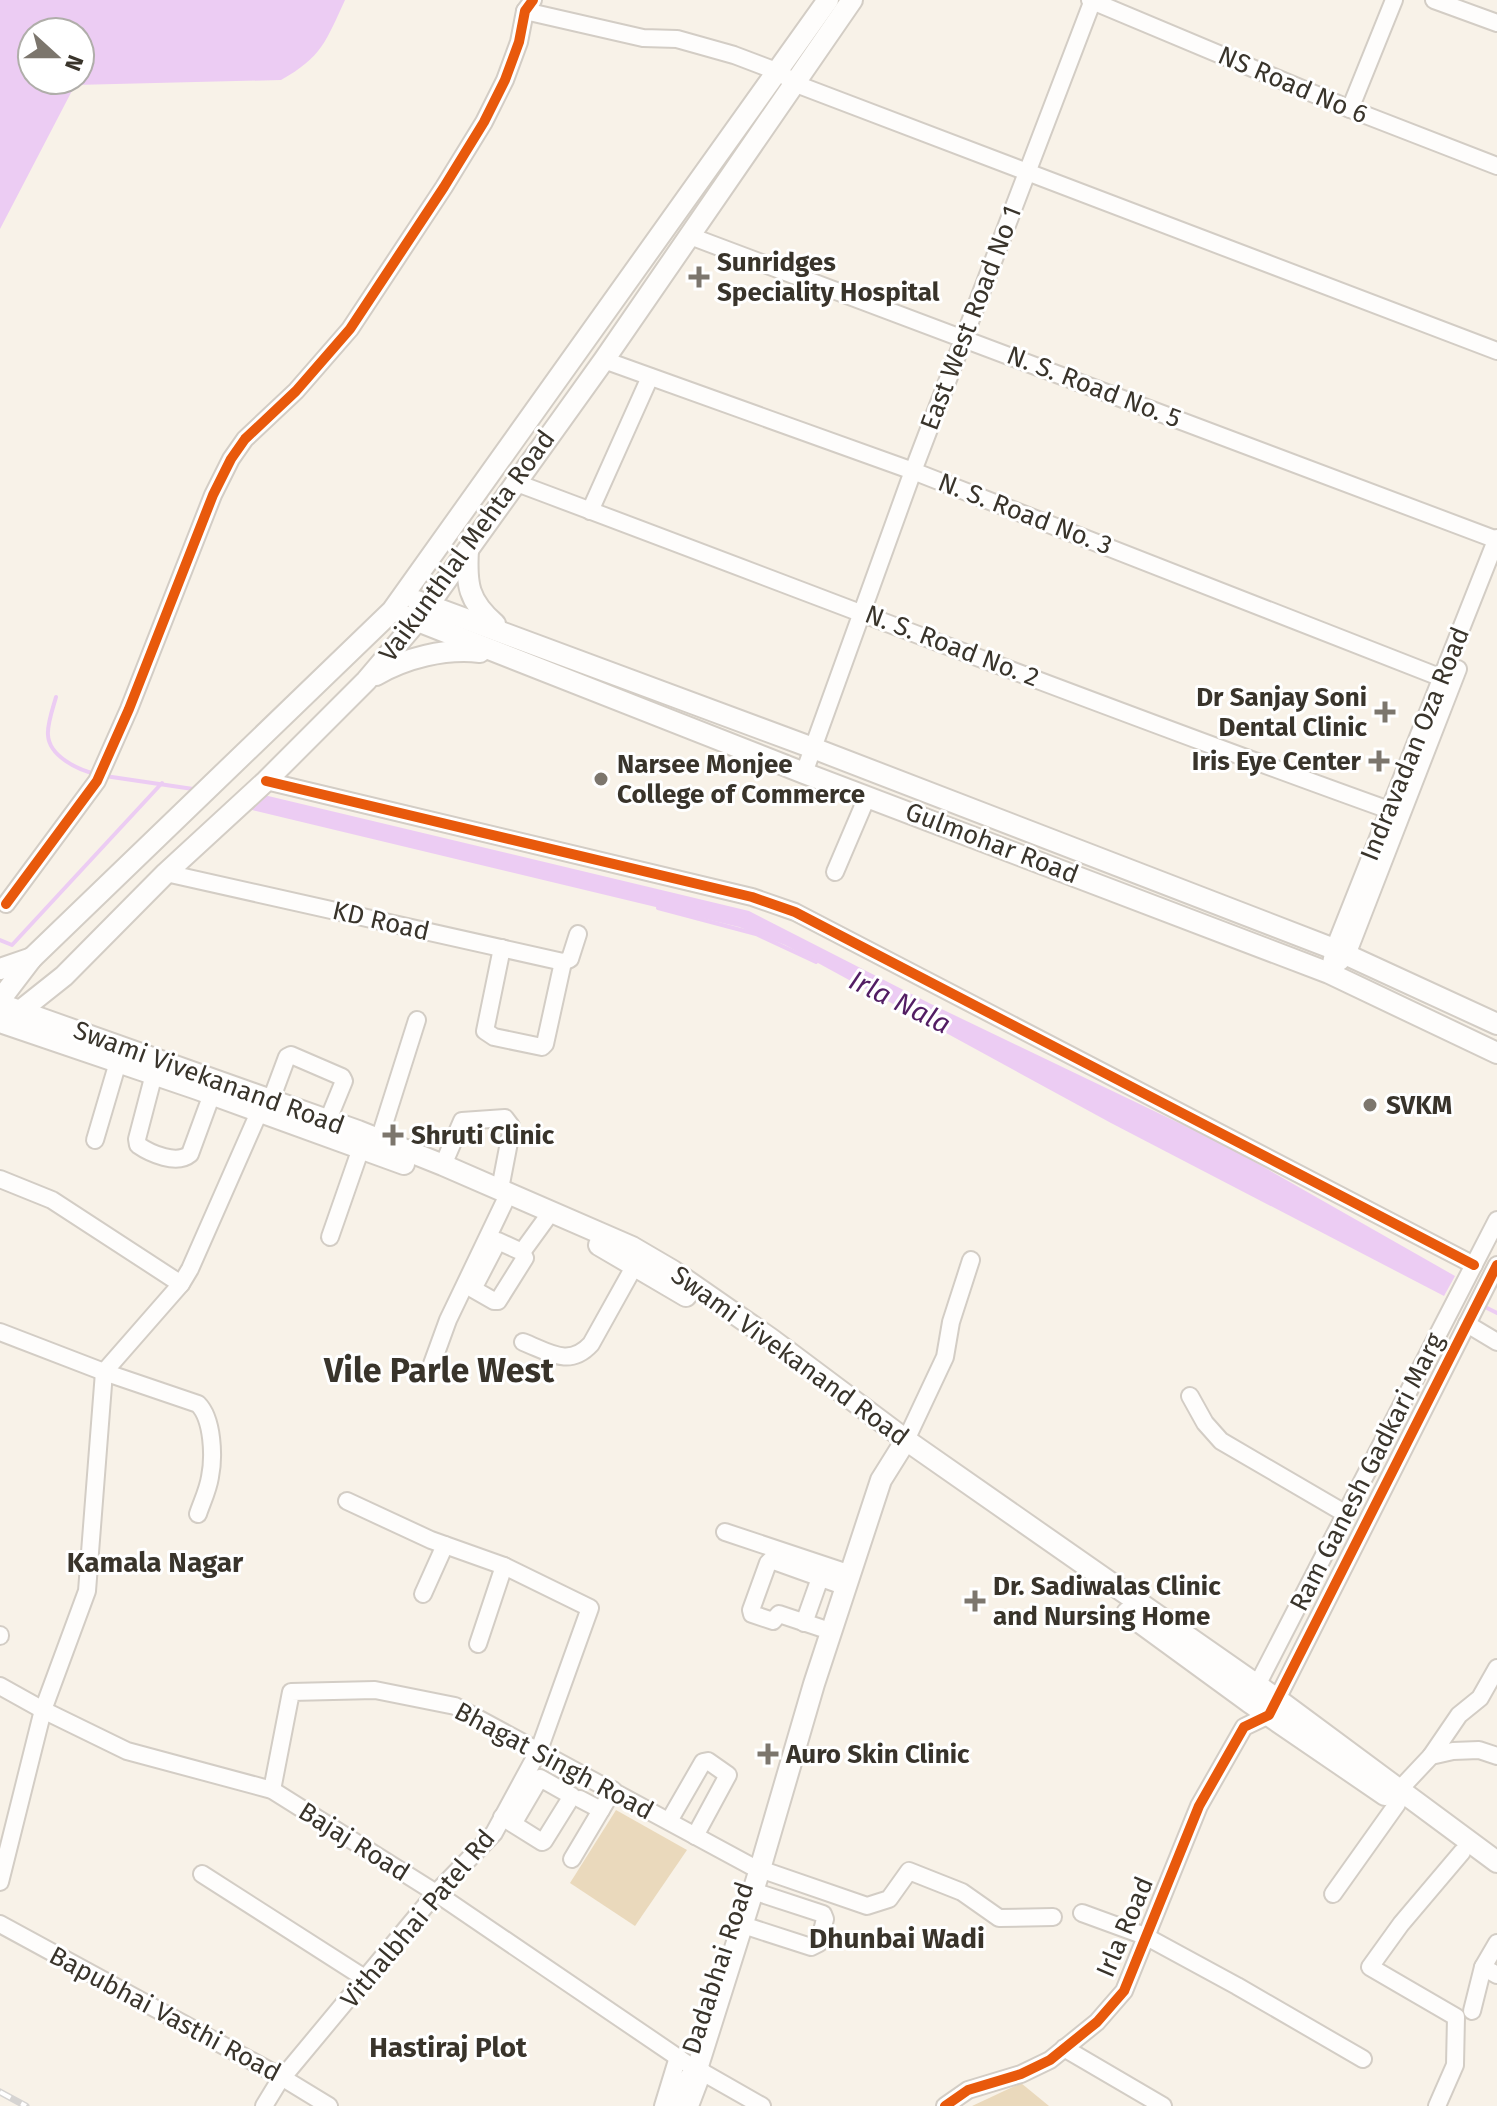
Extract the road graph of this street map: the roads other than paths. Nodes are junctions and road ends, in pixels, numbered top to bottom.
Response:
1 (828, 0) edge
2 (852, 0) edge
3 (1092, 0) edge
4 (1394, 0) edge
5 (1434, 0) edge
6 (529, 6) edge
7 (1497, 23) edge
8 (779, 72) junction
9 (796, 84) junction
10 (1350, 109) junction
11 (1497, 166) edge
12 (1027, 171) junction
13 (690, 236) junction
14 (964, 337) junction
15 (1497, 351) edge
16 (604, 360) junction
17 (650, 377) junction
18 (913, 471) junction
19 (514, 482) junction
20 (590, 511) junction
21 (1497, 539) edge
22 (468, 550) junction
23 (1497, 566) edge
24 (398, 603) junction
25 (863, 612) junction
26 (422, 613) junction
27 (508, 634) junction
28 (499, 654) junction
29 (1442, 678) junction
30 (366, 681) junction
31 (683, 699) junction
32 (674, 722) junction
33 (813, 748) junction
34 (804, 773) junction
35 (266, 781) junction
36 (867, 797) junction
37 (1389, 810) junction
38 (835, 872) dead end
39 (166, 873) junction
40 (6, 904) dead end
41 (65, 926) junction
42 (578, 934) dead end
43 (502, 948) junction
44 (89, 950) junction
45 (1340, 952) junction
46 (32, 958) junction
47 (563, 962) junction
48 (0, 969) edge
49 (1329, 973) junction
50 (64, 976) junction
51 (0, 1002) edge
52 (20, 1011) junction
53 (417, 1020) dead end
54 (0, 1021) edge
55 (1497, 1024) edge
56 (63, 1026) junction
57 (1497, 1053) edge
58 (118, 1062) junction
59 (154, 1074) junction
60 (403, 1093) dead end
61 (212, 1094) junction
62 (266, 1103) junction
63 (328, 1120) junction
64 (95, 1140) dead end
65 (376, 1143) junction
66 (443, 1165) junction
67 (0, 1179) edge
68 (502, 1196) junction
69 (546, 1219) junction
70 (1497, 1220) edge
71 (330, 1237) dead end
72 (522, 1252) dead end
73 (971, 1260) dead end
74 (635, 1265) junction
75 (1474, 1265) junction
76 (1497, 1265) edge
77 (181, 1284) junction
78 (1469, 1320) junction
79 (0, 1332) edge
80 (523, 1342) dead end
81 (1497, 1342) edge
82 (432, 1364) dead end
83 (104, 1372) junction
84 (1190, 1396) dead end
85 (902, 1440) junction
86 (347, 1501) dead end
87 (198, 1514) dead end
88 (1346, 1514) junction
89 (725, 1532) dead end
90 (445, 1545) junction
91 (778, 1556) junction
92 (504, 1566) junction
93 (833, 1578) junction
94 (423, 1594) dead end
95 (813, 1626) junction
96 (478, 1644) dead end
97 (1497, 1668) edge
98 (0, 1686) edge
99 (1252, 1693) junction
100 (1273, 1707) junction
101 (43, 1710) junction
102 (1244, 1727) junction
103 (539, 1750) junction
104 (1431, 1756) junction
105 (1497, 1756) edge
106 (569, 1766) junction
107 (592, 1779) junction
108 (558, 1786) junction
109 (272, 1790) junction
110 (613, 1790) junction
111 (1398, 1796) junction
112 (521, 1797) junction
113 (580, 1799) junction
114 (601, 1810) junction
115 (508, 1820) junction
116 (552, 1846) dead end
117 (1462, 1852) junction
118 (572, 1859) dead end
119 (1497, 1862) edge
120 (756, 1867) junction
121 (202, 1874) dead end
122 (1497, 1878) edge
123 (0, 1882) edge
124 (756, 1892) junction
125 (436, 1893) junction
126 (1333, 1894) dead end
127 (1082, 1913) dead end
128 (1053, 1917) dead end
129 (0, 1924) edge
130 (746, 1926) junction
131 (1145, 1936) junction
132 (1497, 1943) edge
133 (1490, 1971) edge
134 (366, 1979) junction
135 (1472, 2011) dead end
136 (1064, 2048) junction
137 (1363, 2059) dead end
138 (690, 2069) junction
139 (283, 2078) junction
140 (304, 2100) edge
141 (271, 2104) edge
142 (329, 2106) edge
143 (663, 2106) edge
144 (676, 2106) edge
145 (690, 2106) edge
146 (762, 2106) edge
147 (945, 2106) edge
148 (1163, 2106) edge
149 (1437, 2106) edge

1 - 8 main road, Vaikunthlal Mehta Road
2 - 9 main road, Vaikunthlal Mehta Road
3 - 10 street, NS Road No 6
3 - 12 street, East West Road No 1
4 - 10 street
5 - 7 street
6 - 8 street
6 - 40 street
8 - 9 street
8 - 24 main road, Vaikunthlal Mehta Road
9 - 12 street
9 - 13 main road, Vaikunthlal Mehta Road
10 - 11 street, NS Road No 6
12 - 14 street, East West Road No 1
12 - 15 street
13 - 14 street, N. S. Road No. 5
13 - 16 main road, Vaikunthlal Mehta Road
14 - 18 street, East West Road No 1
14 - 21 street, N. S. Road No. 5
16 - 17 street, N. S. Road No. 3
16 - 19 main road, Vaikunthlal Mehta Road
17 - 18 street, N. S. Road No. 3
17 - 20 street
18 - 25 street, East West Road No 1
18 - 29 street, N. S. Road No. 3
19 - 20 street, N. S. Road No. 2
19 - 22 main road, Vaikunthlal Mehta Road
20 - 25 street, N. S. Road No. 2
21 - 29 street, Indravadan Oza Road
22 - 26 main road, Vaikunthlal Mehta Road
22 - 27 main road
23 - 45 street, Indravadan Oza Road
24 - 26 main road, Gulmohar Road
24 - 41 main road, Vaikunthlal Mehta Road
25 - 33 street, East West Road No 1
25 - 37 street, N. S. Road No. 2
26 - 27 main road, Gulmohar Road
26 - 28 main road, Gulmohar Road
26 - 30 main road, Vaikunthlal Mehta Road
27 - 31 main road, Gulmohar Road
28 - 30 main road
28 - 32 main road, Gulmohar Road
29 - 37 street, Indravadan Oza Road
30 - 35 main road, Vaikunthlal Mehta Road
31 - 32 main road
31 - 33 main road, Gulmohar Road
32 - 34 main road, Gulmohar Road
33 - 34 street, East West Road No 1
33 - 45 main road, Gulmohar Road
34 - 36 main road, Gulmohar Road
35 - 39 main road, Vaikunthlal Mehta Road
35 - 75 street
36 - 38 street
36 - 49 main road, Gulmohar Road
37 - 45 street, Indravadan Oza Road
39 - 43 street, KD Road
39 - 44 main road, Vaikunthlal Mehta Road
41 - 44 main road
41 - 46 main road, Vaikunthlal Mehta Road
42 - 47 street
43 - 47 street, KD Road
43 - 47 street
44 - 50 main road, Vaikunthlal Mehta Road
45 - 49 street
45 - 55 main road, Gulmohar Road
46 - 48 main road
46 - 51 main road, Vaikunthlal Mehta Road
49 - 57 main road, Gulmohar Road
50 - 52 main road, Vaikunthlal Mehta Road
50 - 56 main road
51 - 52 main road, Swami Vivekanand Road
52 - 54 main road, Vaikunthlal Mehta Road
52 - 56 main road, Swami Vivekanand Road
53 - 65 street
54 - 58 main road, Swami Vivekanand Road
56 - 62 main road, Swami Vivekanand Road
58 - 59 main road, Swami Vivekanand Road
58 - 64 street
59 - 61 main road, Swami Vivekanand Road
59 - 61 street
60 - 65 street
61 - 62 main road, Swami Vivekanand Road
62 - 63 main road, Swami Vivekanand Road
62 - 63 street
62 - 65 main road, Swami Vivekanand Road
62 - 77 street
63 - 65 main road, Swami Vivekanand Road
65 - 66 main road, Swami Vivekanand Road
65 - 68 main road, Swami Vivekanand Road
65 - 71 street
66 - 68 main road, Swami Vivekanand Road
66 - 68 street
67 - 77 street
68 - 69 main road, Swami Vivekanand Road
68 - 82 street
68 - 85 main road, Swami Vivekanand Road
69 - 72 street
69 - 74 main road, Swami Vivekanand Road
70 - 75 street, Ram Ganesh Gadkari Marg
73 - 85 street
74 - 80 street
74 - 85 main road, Swami Vivekanand Road
75 - 88 street, Ram Ganesh Gadkari Marg
76 - 78 street, Ram Ganesh Gadkari Marg
77 - 83 street
78 - 81 street
78 - 100 street, Ram Ganesh Gadkari Marg
79 - 83 street
83 - 87 street
83 - 101 street
84 - 88 street
85 - 93 main road, Dadabhai Road
85 - 99 main road, Swami Vivekanand Road
85 - 120 main road, Dadabhai Road
86 - 90 street
88 - 99 street, Ram Ganesh Gadkari Marg
89 - 91 street
90 - 92 street
90 - 94 street
91 - 93 street
91 - 95 street
92 - 96 street
92 - 103 street, Vithalbhai Patel Rd
93 - 95 main road, Dadabhai Road
95 - 120 main road, Dadabhai Road
97 - 104 street
98 - 101 street, Bajaj Road
99 - 100 main road, Swami Vivekanand Road
99 - 102 street, Ram Ganesh Gadkari Marg
100 - 102 street
100 - 111 main road, Swami Vivekanand Road
101 - 109 street, Bajaj Road
101 - 123 street
102 - 131 street, Irla Road
103 - 106 street, Bhagat Singh Road
103 - 109 street, Bhagat Singh Road
103 - 112 street, Vithalbhai Patel Rd
104 - 105 street
104 - 111 street
106 - 107 street, Bhagat Singh Road
106 - 108 street
107 - 110 street, Bhagat Singh Road
107 - 113 street
108 - 112 street
108 - 115 street
109 - 125 street, Bajaj Road
110 - 114 street
110 - 120 street, Bhagat Singh Road
111 - 117 main road, Swami Vivekanand Road
111 - 119 main road, Swami Vivekanand Road
111 - 126 street
112 - 115 street, Vithalbhai Patel Rd
113 - 114 street
113 - 116 street
114 - 118 street
115 - 125 street, Vithalbhai Patel Rd
117 - 122 main road, Swami Vivekanand Road
117 - 149 street
120 - 124 main road, Dadabhai Road
120 - 128 street, Bhagat Singh Road
120 - 138 main road, Dadabhai Road
121 - 134 street
124 - 130 main road, Dadabhai Road
124 - 130 street
125 - 134 street, Vithalbhai Patel Rd
125 - 138 street, Bajaj Road
127 - 131 street
129 - 139 street, Bapubhai Vasthi Road
130 - 138 main road, Dadabhai Road
131 - 136 street, Irla Road
131 - 137 street
132 - 133 street
133 - 135 street
134 - 139 street, Vithalbhai Patel Rd
136 - 147 street, Irla Road
136 - 148 street
138 - 143 street
138 - 144 main road
138 - 145 street
138 - 146 street, Bajaj Road
139 - 140 street, Bapubhai Vasthi Road
139 - 141 street, Vithalbhai Patel Rd
140 - 142 street, Bapubhai Vasthi Road

